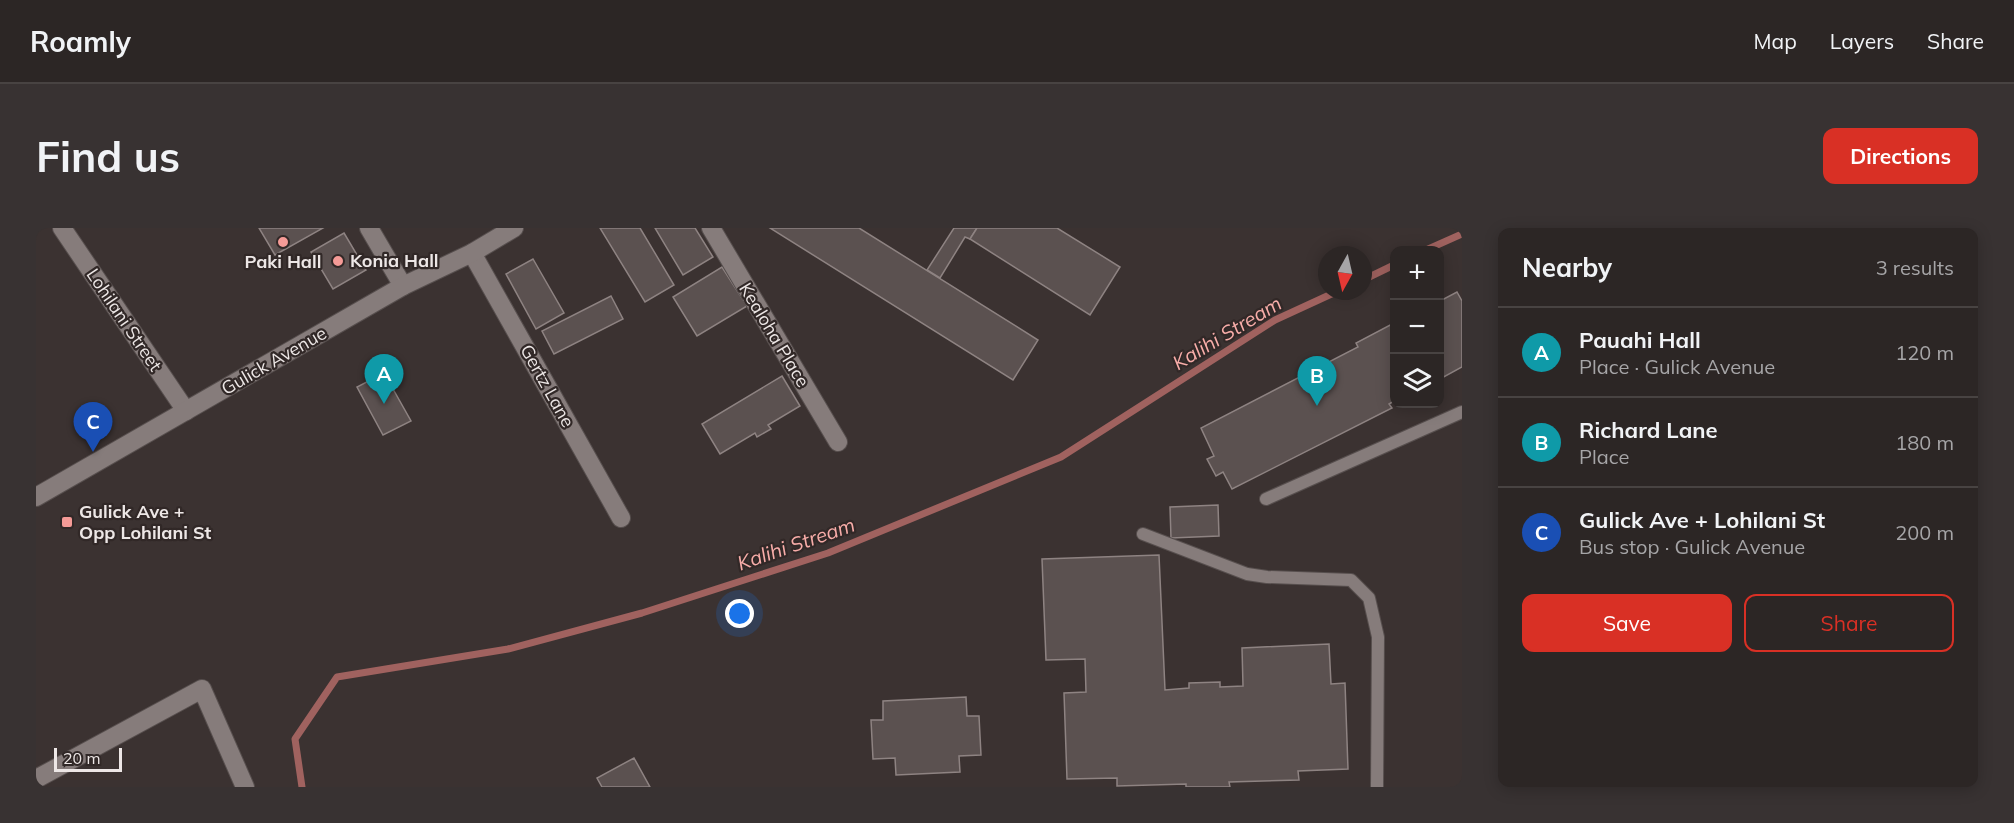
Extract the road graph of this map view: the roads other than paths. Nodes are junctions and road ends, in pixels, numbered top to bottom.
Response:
1 (62, 228) edge
2 (369, 228) edge
3 (514, 228) edge
4 (711, 228) edge
5 (472, 253) junction
6 (403, 286) junction
7 (186, 411) junction
8 (1462, 412) edge
9 (838, 442) dead end
10 (36, 497) edge
11 (1266, 499) dead end
12 (621, 518) dead end
13 (1143, 534) dead end
14 (36, 779) edge
15 (245, 787) edge
16 (1377, 787) edge

1 - 7 street, Lohilani Street
2 - 6 street
3 - 5 street, Gulick Avenue
4 - 9 street, Kealoha Place
5 - 6 street, Gulick Avenue
5 - 12 street, Gertz Lane
6 - 7 street, Gulick Avenue
7 - 10 street, Gulick Avenue
8 - 11 lane
13 - 16 lane
14 - 15 street

